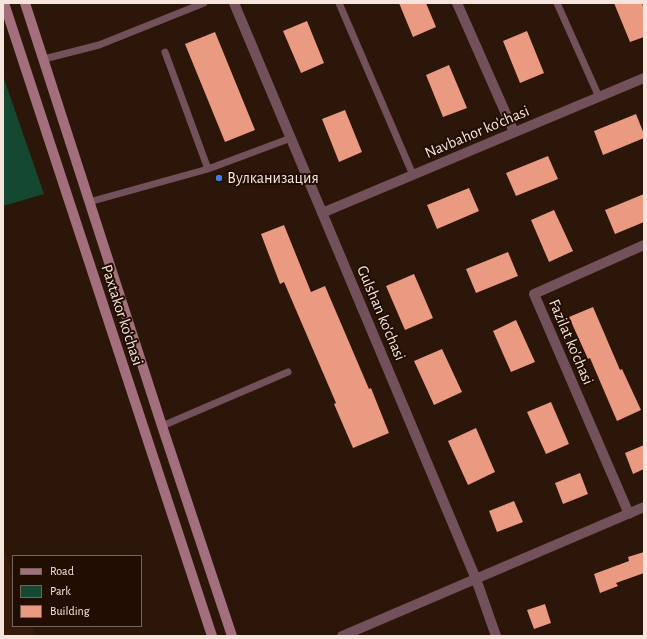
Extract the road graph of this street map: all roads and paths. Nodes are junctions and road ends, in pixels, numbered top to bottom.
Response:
1 (4, 3) edge
2 (25, 3) edge
3 (204, 3) edge
4 (234, 3) edge
5 (339, 3) edge
6 (457, 3) edge
7 (557, 3) edge
8 (165, 52) dead end
9 (44, 59) junction
10 (644, 78) edge
11 (599, 97) junction
12 (514, 132) junction
13 (291, 138) junction
14 (208, 169) junction
15 (413, 175) junction
16 (89, 202) junction
17 (322, 213) junction
18 (644, 245) edge
19 (288, 372) dead end
20 (162, 426) junction
21 (644, 507) edge
22 (629, 514) junction
23 (476, 579) junction
24 (212, 636) edge
25 (232, 636) edge
26 (342, 636) edge
27 (496, 636) edge

1 - 24 main road, Paxtakor ko'chasi
2 - 9 main road, Paxtakor ko'chasi
3 - 9 lane
4 - 13 street, Gulshan ko'chasi
5 - 15 lane
6 - 12 street
7 - 11 lane
8 - 14 lane
9 - 16 main road, Paxtakor ko'chasi
10 - 11 street, Navbahor ko'chasi
11 - 12 street, Navbahor ko'chasi
12 - 15 street, Navbahor ko'chasi
13 - 14 lane
13 - 17 street, Gulshan ko'chasi
14 - 16 lane
15 - 17 street, Navbahor ko'chasi
16 - 20 main road, Paxtakor ko'chasi
17 - 23 street, Gulshan ko'chasi
18 - 22 street, Fazilat ko'chasi
19 - 20 lane
20 - 25 main road, Paxtakor ko'chasi
21 - 22 street
22 - 23 street
23 - 26 street
23 - 27 street, Gulshan ko'chasi

